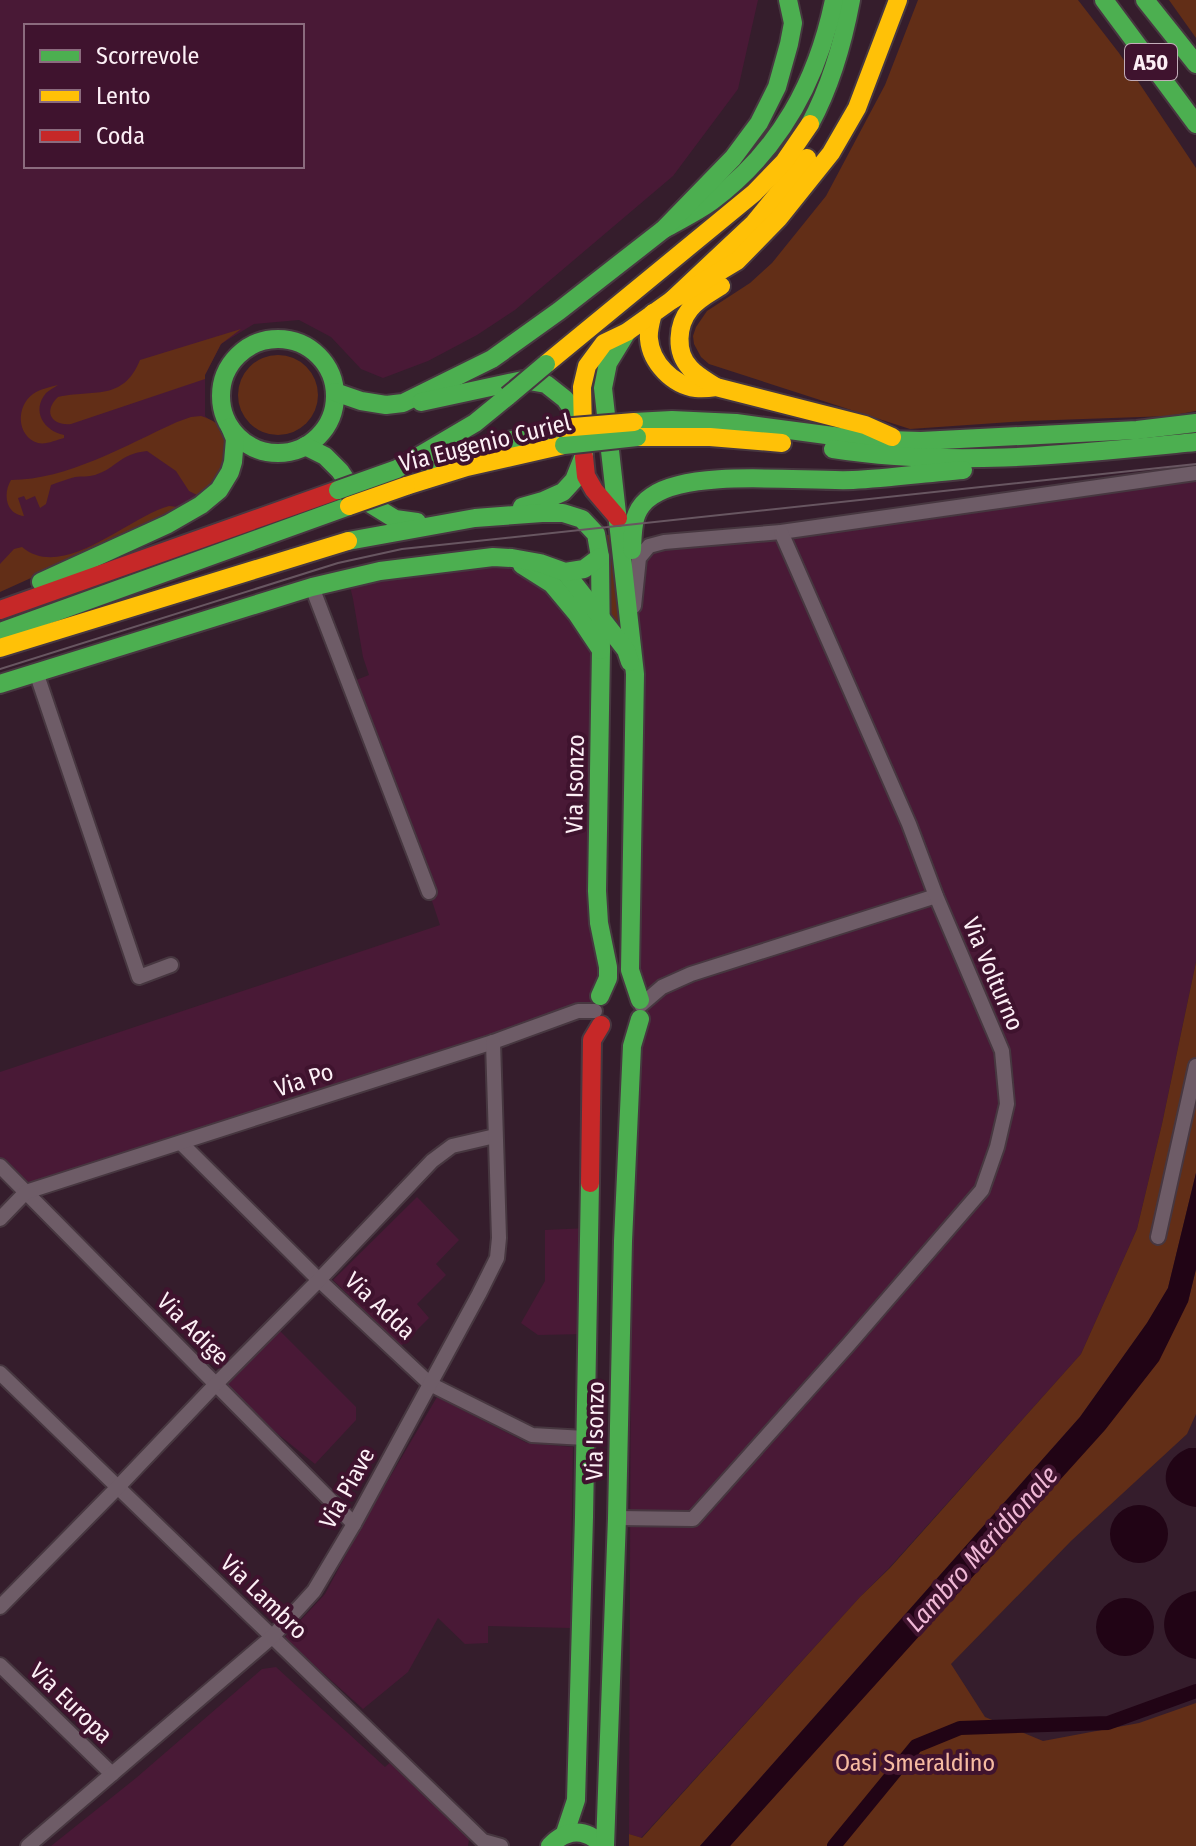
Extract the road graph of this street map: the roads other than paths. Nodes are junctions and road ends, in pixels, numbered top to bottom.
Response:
1 (788, 0) edge
2 (834, 0) edge
3 (851, 0) edge
4 (868, 0) edge
5 (898, 0) edge
6 (1104, 0) edge
7 (1145, 0) edge
8 (1196, 64) edge
9 (1196, 124) edge
10 (819, 169) junction
11 (664, 229) junction
12 (672, 300) junction
13 (653, 313) junction
14 (627, 332) junction
15 (716, 387) junction
16 (335, 392) junction
17 (403, 403) junction
18 (226, 420) junction
19 (1196, 423) edge
20 (636, 430) junction
21 (583, 431) junction
22 (563, 436) junction
23 (900, 440) junction
24 (1196, 442) edge
25 (305, 446) junction
26 (584, 455) junction
27 (1045, 457) junction
28 (397, 469) junction
29 (1196, 473) edge
30 (475, 518) junction
31 (618, 518) junction
32 (430, 525) junction
33 (781, 532) junction
34 (600, 557) junction
35 (512, 558) junction
36 (565, 572) junction
37 (312, 587) junction
38 (0, 599) edge
39 (0, 610) edge
40 (601, 618) junction
41 (0, 632) edge
42 (631, 638) junction
43 (0, 648) edge
44 (601, 650) junction
45 (36, 672) junction
46 (635, 674) junction
47 (0, 684) edge
48 (429, 892) dead end
49 (936, 896) junction
50 (171, 965) dead end
51 (640, 1008) junction
52 (599, 1010) junction
53 (493, 1042) junction
54 (1196, 1066) edge
55 (495, 1136) junction
56 (181, 1143) junction
57 (0, 1166) edge
58 (26, 1192) junction
59 (0, 1219) edge
60 (1158, 1237) dead end
61 (319, 1280) junction
62 (0, 1373) edge
63 (216, 1384) junction
64 (430, 1384) junction
65 (585, 1438) junction
66 (118, 1487) junction
67 (617, 1518) junction
68 (354, 1524) junction
69 (0, 1607) edge
70 (273, 1636) junction
71 (0, 1665) edge
72 (112, 1774) junction
73 (565, 1833) junction
74 (28, 1846) edge
75 (501, 1846) edge
76 (550, 1846) edge
77 (604, 1846) edge

1 - 11 main road
2 - 11 main road
3 - 28 main road, bridge
4 - 12 main road
5 - 10 main road
6 - 9 main road, A50
7 - 8 main road, A50
10 - 12 main road
10 - 15 main road
11 - 17 main road
12 - 13 main road
13 - 14 main road
13 - 15 main road
14 - 21 main road
14 - 31 main road, Via Isonzo
15 - 23 main road
16 - 17 main road
16 - 18 main road
16 - 25 main road
17 - 21 main road
18 - 25 main road
18 - 38 main road
19 - 23 main road, Via Eugenio Curiel
20 - 22 main road, Via Eugenio Curiel, bridge
20 - 23 main road, Via Eugenio Curiel
20 - 27 main road, Via Eugenio Curiel
21 - 26 main road
22 - 28 main road, Via Eugenio Curiel
22 - 41 main road, Via Eugenio Curiel, bridge
24 - 27 main road, Via Eugenio Curiel
25 - 32 main road
26 - 30 main road
26 - 31 main road
27 - 42 main road
28 - 39 main road, Via Eugenio Curiel, bridge
29 - 33 street
30 - 32 main road
30 - 34 main road, Via Isonzo
31 - 42 main road, Via Isonzo
32 - 43 main road
33 - 42 street
33 - 49 street, Via Volturno
34 - 36 main road
34 - 40 main road, Via Isonzo
35 - 36 main road
35 - 37 main road
35 - 44 main road
36 - 40 main road
37 - 45 main road
37 - 48 street
40 - 44 main road, Via Isonzo
40 - 46 main road, Via Isonzo
42 - 46 main road, Via Isonzo
44 - 52 main road, Via Isonzo
45 - 47 main road
45 - 50 street
46 - 51 main road, Via Isonzo
49 - 51 street
49 - 67 street, Via Volturno
51 - 52 main road
51 - 52 main road
51 - 67 main road, Via Isonzo
52 - 53 street, Via Po
52 - 65 main road, Via Isonzo
53 - 55 street, Via Piave
53 - 56 street, Via Po
54 - 60 street
55 - 61 street
55 - 64 street, Via Piave
56 - 58 street, Via Po
56 - 61 street, Via Adda
57 - 58 street, Via Adige
58 - 59 street
58 - 63 street, Via Adige
61 - 63 street
61 - 64 street, Via Adda
62 - 66 street, Via Lambro
63 - 66 street
63 - 68 street, Via Adige
64 - 65 street, Via Adda
64 - 68 street, Via Piave
65 - 73 main road, Via Isonzo
66 - 69 street
66 - 70 street, Via Lambro
67 - 77 main road, Via Isonzo
68 - 70 street, Via Piave
70 - 72 street, Via Piave
70 - 75 street, Via Lambro
71 - 72 street, Via Europa
72 - 74 street, Via Piave
73 - 76 main road
73 - 77 main road

